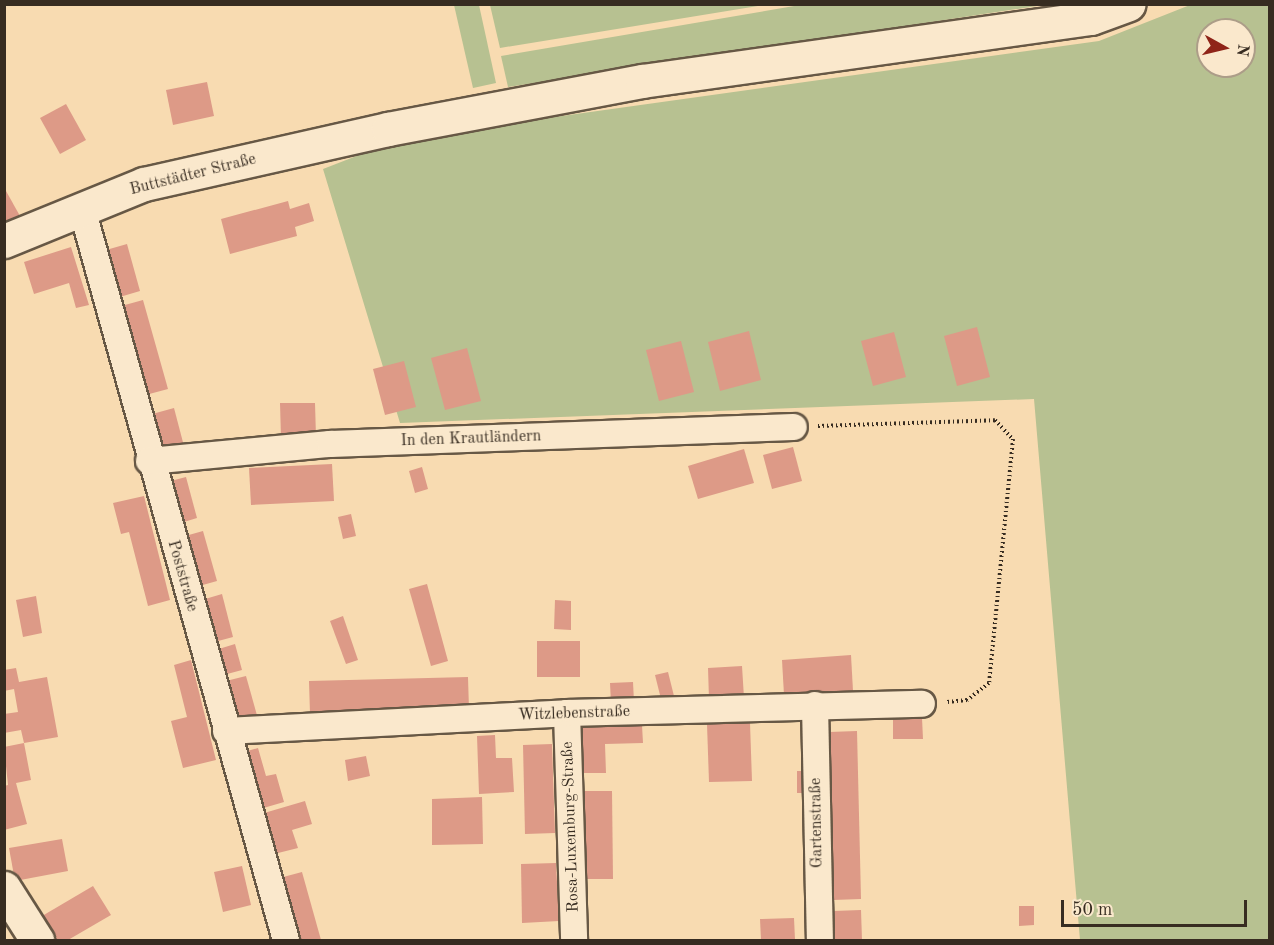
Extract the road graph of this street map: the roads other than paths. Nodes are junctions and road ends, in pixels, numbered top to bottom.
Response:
1 (1129, 4) edge
2 (82, 209) junction
3 (4, 241) edge
4 (794, 427) road end
5 (150, 461) junction
6 (922, 704) road end
7 (815, 705) junction
8 (567, 713) junction
9 (226, 731) junction
10 (4, 888) edge
11 (37, 940) edge
12 (286, 940) edge
13 (574, 940) edge
14 (819, 940) edge

1 - 2 main road, Buttstädter Straße
2 - 3 main road, Buttstädter Straße
2 - 5 street, Poststraße
4 - 5 street, In den Krautländern
5 - 9 street, Poststraße
6 - 7 street, Witzlebenstraße
7 - 8 street, Witzlebenstraße
7 - 14 street, Gartenstraße
8 - 9 street, Witzlebenstraße
8 - 13 street, Rosa-Luxemburg-Straße
9 - 12 street, Poststraße
10 - 11 main road

